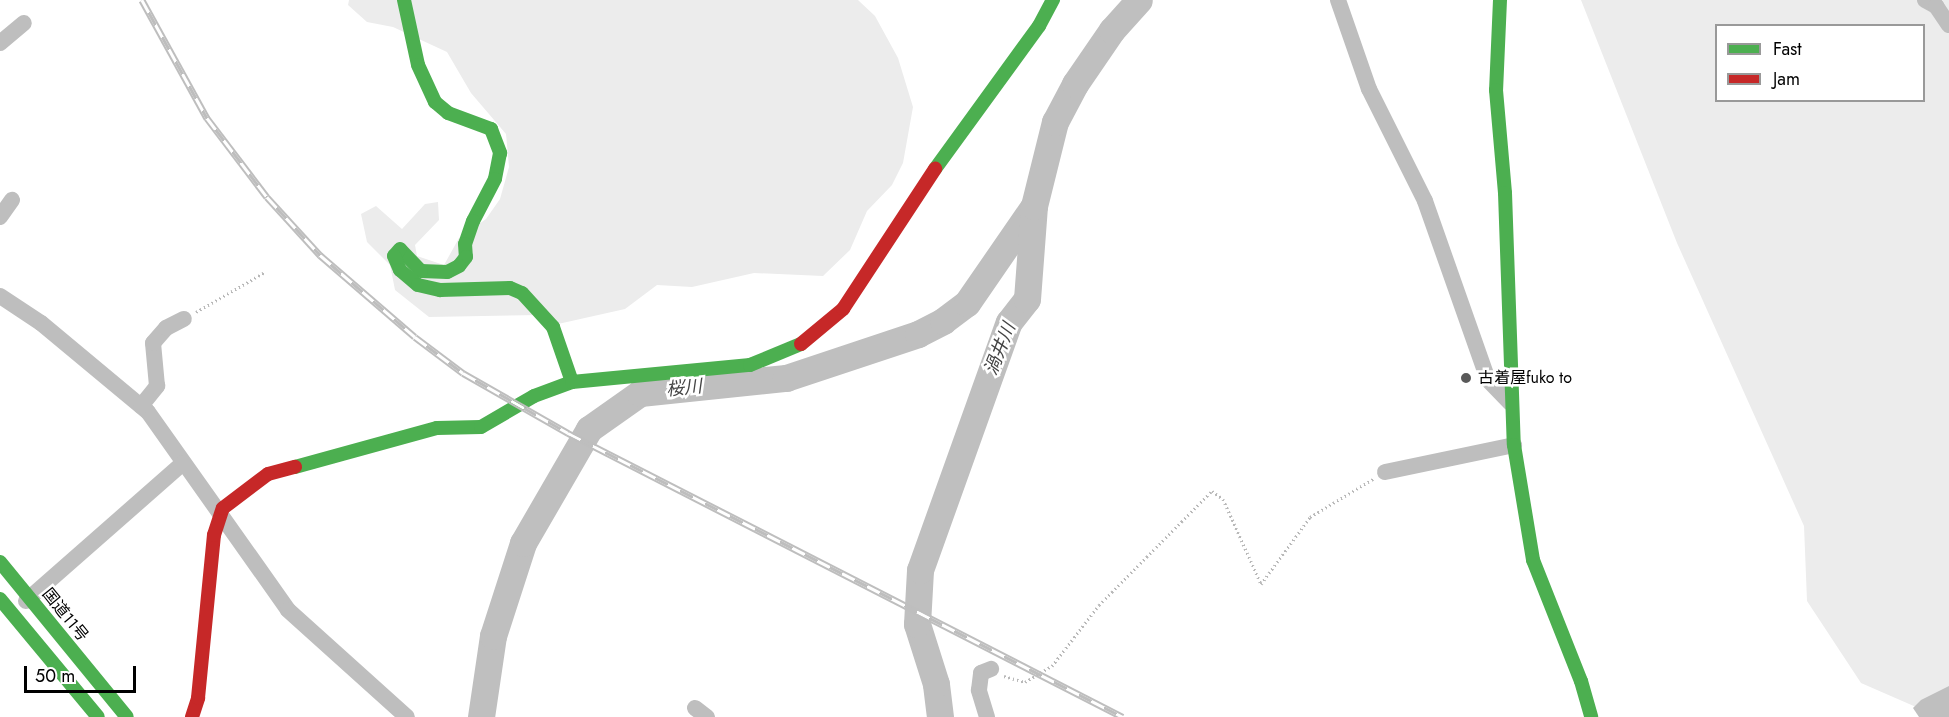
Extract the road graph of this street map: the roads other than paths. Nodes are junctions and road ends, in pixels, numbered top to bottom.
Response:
1 (404, 0) edge
2 (1053, 0) edge
3 (1338, 0) edge
4 (1500, 0) edge
5 (1925, 0) edge
6 (24, 23) dead end
7 (1949, 25) edge
8 (0, 44) edge
9 (12, 200) dead end
10 (0, 216) edge
11 (0, 296) edge
12 (184, 319) road end
13 (572, 382) junction
14 (1510, 403) junction
15 (141, 406) junction
16 (1514, 445) junction
17 (183, 463) junction
18 (1385, 472) road end
19 (220, 517) junction
20 (0, 562) edge
21 (29, 597) junction
22 (0, 599) edge
23 (6, 618) edge
24 (991, 669) road end
25 (98, 717) edge
26 (127, 717) edge
27 (192, 717) edge
28 (407, 717) edge
29 (987, 717) edge
30 (1591, 717) edge

1 - 13 main road
2 - 13 main road
3 - 14 street
4 - 14 main road
5 - 7 street
6 - 8 street
9 - 10 street
11 - 15 street
12 - 15 street
13 - 19 main road
14 - 16 main road
15 - 17 street
16 - 18 street
16 - 30 main road
17 - 19 street
17 - 21 street
19 - 27 main road
19 - 28 street
20 - 21 main road, 国道11号
21 - 23 street
21 - 26 main road, 国道11号
22 - 23 main road
23 - 25 main road
24 - 29 street

